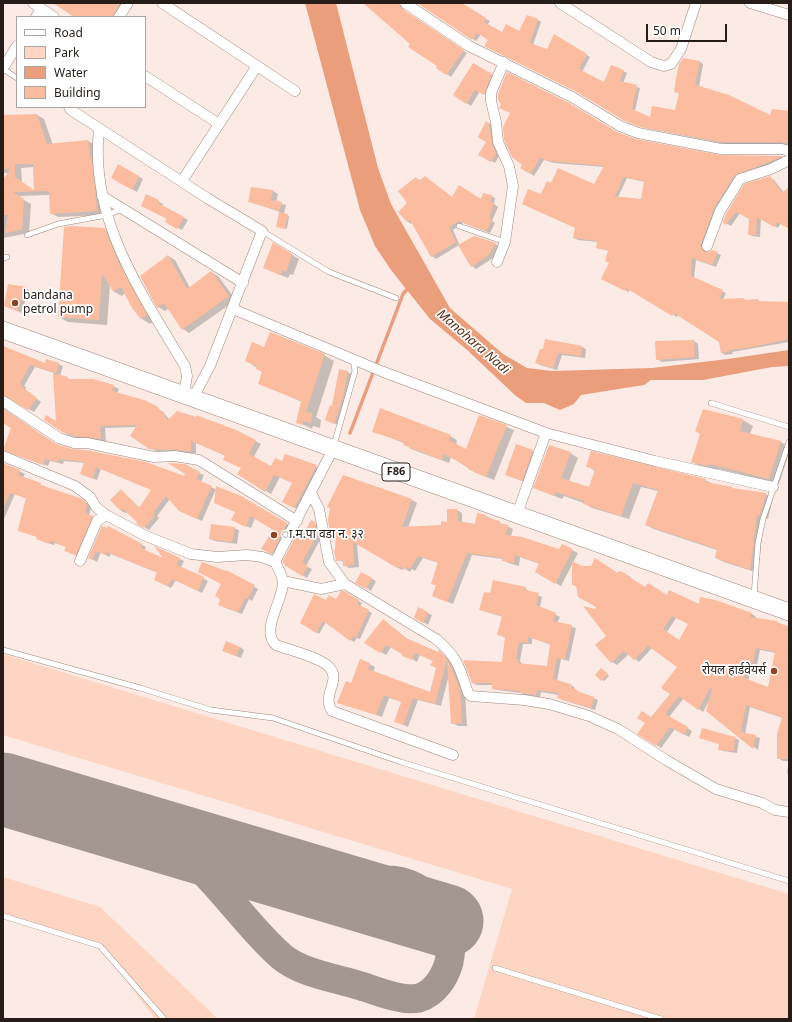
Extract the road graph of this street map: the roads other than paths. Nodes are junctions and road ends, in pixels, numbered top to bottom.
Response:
1 (128, 3) edge
2 (162, 3) edge
3 (405, 3) edge
4 (560, 3) edge
5 (696, 3) edge
6 (750, 3) edge
7 (37, 6) edge
8 (789, 15) edge
9 (36, 16) edge
10 (52, 16) edge
11 (120, 16) edge
12 (16, 48) edge
13 (504, 62) junction
14 (258, 66) junction
15 (3, 68) edge
16 (16, 77) edge
17 (146, 77) edge
18 (295, 91) dead end
19 (70, 108) edge
20 (219, 124) junction
21 (99, 128) junction
22 (789, 151) edge
23 (789, 160) edge
24 (182, 181) junction
25 (102, 196) junction
26 (123, 208) junction
27 (107, 215) junction
28 (459, 226) dead end
29 (262, 231) junction
30 (27, 235) dead end
31 (505, 242) junction
32 (707, 246) dead end
33 (497, 262) dead end
34 (243, 283) junction
35 (396, 298) dead end
36 (234, 309) junction
37 (3, 330) edge
38 (357, 361) junction
39 (188, 396) junction
40 (3, 402) edge
41 (711, 404) dead end
42 (789, 427) edge
43 (546, 433) junction
44 (789, 442) edge
45 (333, 449) junction
46 (3, 456) edge
47 (773, 487) junction
48 (311, 493) junction
49 (517, 514) junction
50 (106, 515) junction
51 (297, 521) junction
52 (80, 561) dead end
53 (275, 562) junction
54 (283, 581) junction
55 (345, 584) junction
56 (754, 599) junction
57 (789, 612) edge
58 (3, 650) edge
59 (453, 755) dead end
60 (789, 812) edge
61 (789, 881) edge
62 (3, 916) edge
63 (495, 968) dead end
64 (164, 1019) edge
65 (661, 1019) edge

1 - 11 street
2 - 14 street
3 - 13 street
4 - 5 street
6 - 8 street
7 - 9 street
7 - 10 street
12 - 15 street
13 - 22 street
13 - 31 street
14 - 18 street
14 - 20 street
15 - 16 lane
17 - 20 street
19 - 21 street
20 - 24 street
21 - 24 street
21 - 25 street
23 - 32 street
24 - 29 street
25 - 26 street
25 - 27 street
26 - 27 lane
26 - 34 street
27 - 30 lane
27 - 39 street
28 - 31 lane
29 - 34 street
29 - 35 lane
31 - 33 street
34 - 36 street
36 - 38 street
36 - 39 street
37 - 39 main road, F86
38 - 43 street
38 - 45 lane
39 - 45 main road, F86
40 - 51 street
41 - 42 lane
43 - 47 street
43 - 49 street
44 - 47 lane
45 - 48 street
45 - 49 main road, F86
46 - 50 street
47 - 56 lane
48 - 51 street
48 - 55 street
49 - 56 main road, F86
50 - 52 street
50 - 53 street
51 - 53 street
53 - 54 street
54 - 55 street
54 - 59 street
55 - 60 street
56 - 57 main road, F86
58 - 61 lane
62 - 64 lane
63 - 65 lane

